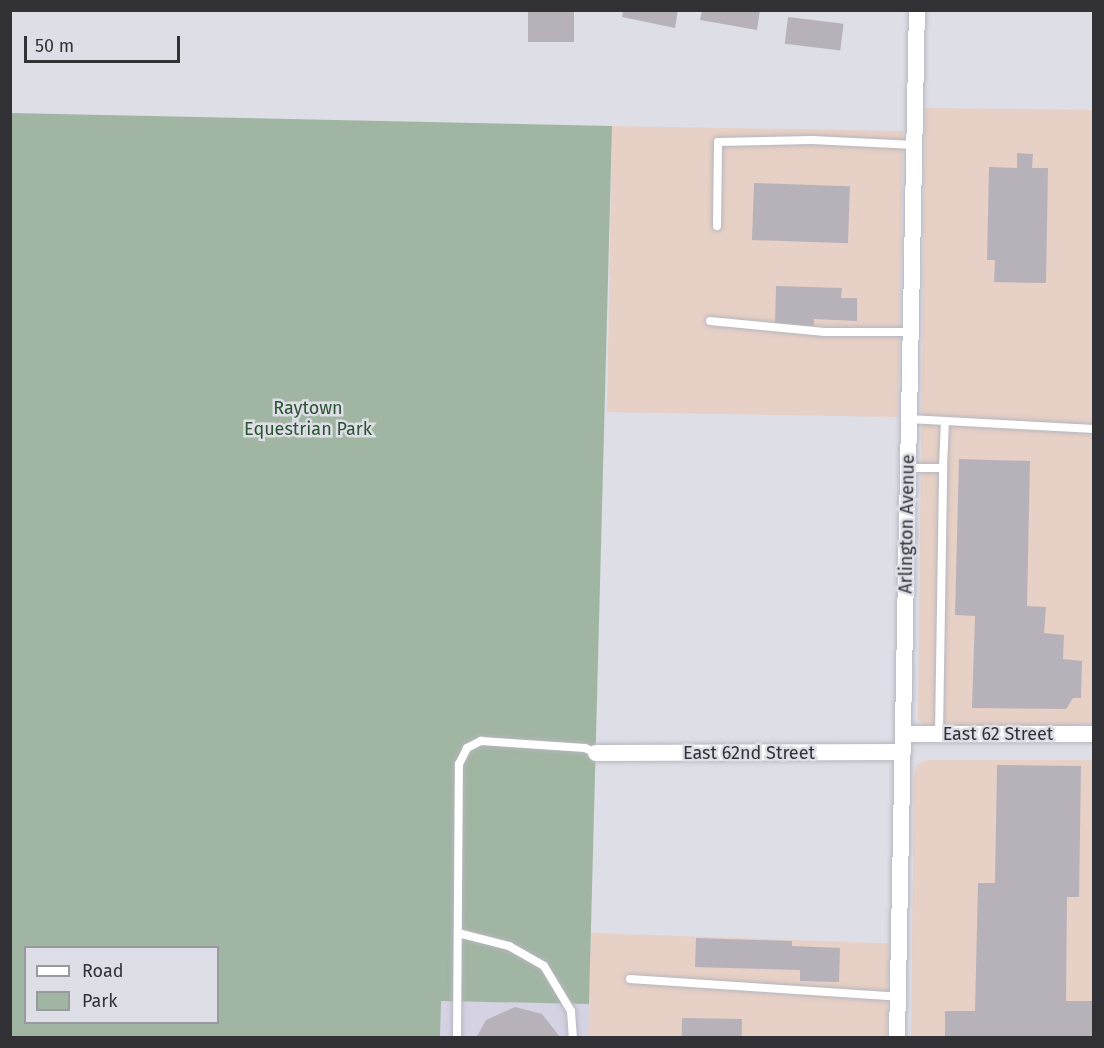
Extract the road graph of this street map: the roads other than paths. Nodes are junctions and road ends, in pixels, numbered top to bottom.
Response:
1 (917, 10) edge
2 (915, 145) junction
3 (717, 226) dead end
4 (710, 321) dead end
5 (911, 332) junction
6 (909, 419) junction
7 (945, 421) junction
8 (1094, 429) edge
9 (908, 468) junction
10 (943, 468) junction
11 (903, 734) junction
12 (939, 734) junction
13 (1094, 734) edge
14 (903, 752) junction
15 (596, 753) joint
16 (458, 933) junction
17 (630, 979) dead end
18 (898, 997) junction
19 (457, 1038) edge
20 (573, 1038) edge
21 (897, 1038) edge

1 - 2 street, Arlington Avenue
2 - 3 lane
2 - 5 street, Arlington Avenue
4 - 5 lane
5 - 6 street, Arlington Avenue
6 - 7 lane
6 - 9 street, Arlington Avenue
7 - 8 lane
7 - 10 lane
9 - 10 lane
9 - 11 street, Arlington Avenue
10 - 12 lane
11 - 12 street, East 62 Street
11 - 14 street, Arlington Avenue
12 - 13 street, East 62 Street
14 - 15 street, East 62nd Street
14 - 18 street, Arlington Avenue
15 - 16 lane
16 - 19 lane
16 - 20 lane
17 - 18 lane
18 - 21 street, Arlington Avenue

